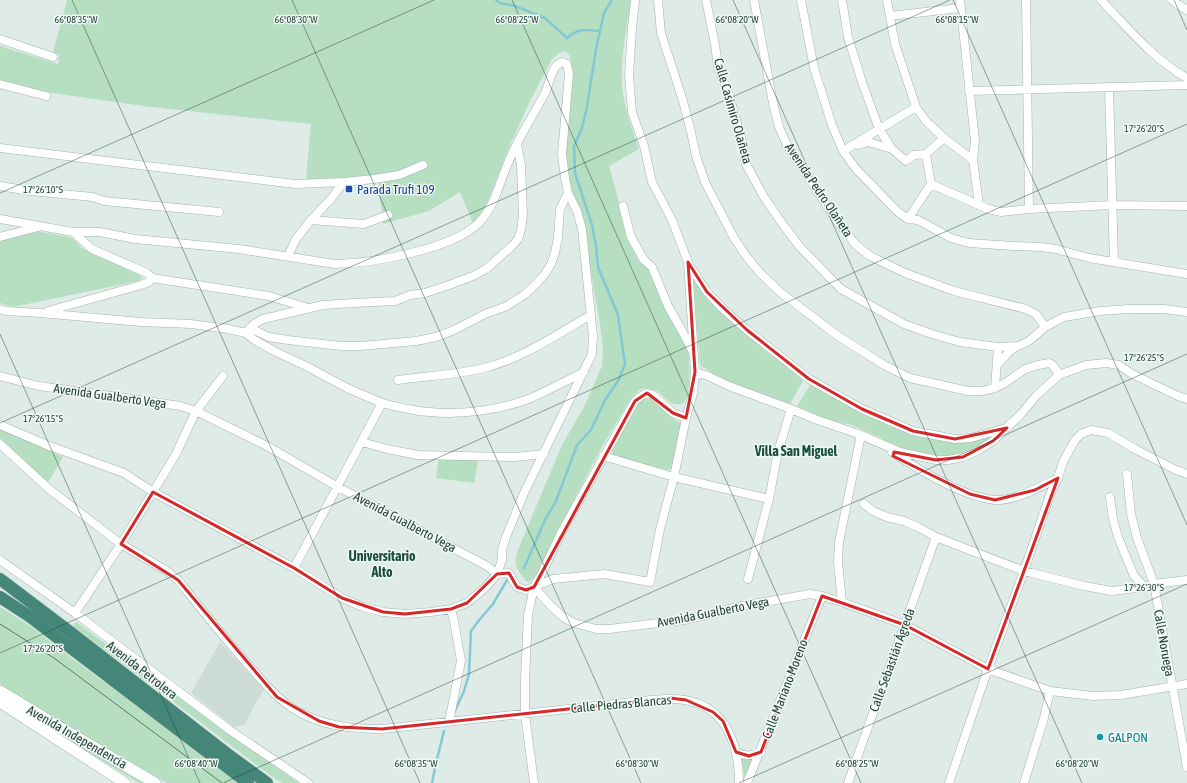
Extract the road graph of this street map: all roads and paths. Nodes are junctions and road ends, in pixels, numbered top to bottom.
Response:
1 (635, 0) edge
2 (658, 0) edge
3 (706, 0) edge
4 (754, 0) edge
5 (801, 0) edge
6 (842, 0) edge
7 (887, 0) edge
8 (1026, 0) edge
9 (1101, 0) edge
10 (1172, 0) edge
11 (960, 4) edge
12 (1187, 10) edge
13 (890, 16) junction
14 (0, 39) edge
15 (53, 57) dead end
16 (1187, 78) edge
17 (0, 84) edge
18 (1187, 85) edge
19 (1109, 87) junction
20 (1027, 89) junction
21 (969, 91) junction
22 (46, 96) dead end
23 (916, 107) junction
24 (879, 129) junction
25 (944, 138) junction
26 (517, 144) junction
27 (0, 148) edge
28 (892, 149) junction
29 (843, 151) junction
30 (926, 154) junction
31 (973, 160) junction
32 (423, 165) dead end
33 (344, 182) junction
34 (931, 184) junction
35 (0, 186) edge
36 (568, 193) junction
37 (979, 205) junction
38 (1113, 205) junction
39 (623, 206) dead end
40 (1187, 206) edge
41 (1029, 209) junction
42 (219, 212) dead end
43 (388, 215) dead end
44 (0, 219) edge
45 (908, 219) junction
46 (311, 220) junction
47 (40, 226) junction
48 (73, 232) junction
49 (0, 237) edge
50 (288, 256) junction
51 (688, 262) junction
52 (1114, 262) junction
53 (1187, 274) edge
54 (152, 278) junction
55 (310, 308) junction
56 (0, 309) edge
57 (1187, 312) edge
58 (40, 313) junction
59 (591, 315) junction
60 (1045, 327) junction
61 (248, 330) junction
62 (1018, 346) junction
63 (998, 347) junction
64 (694, 354) junction
65 (998, 365) junction
66 (584, 372) junction
67 (696, 372) junction
68 (1059, 375) junction
69 (0, 376) edge
70 (223, 376) dead end
71 (398, 380) dead end
72 (995, 388) junction
73 (1187, 399) edge
74 (382, 403) junction
75 (792, 409) junction
76 (196, 411) junction
77 (686, 418) junction
78 (0, 425) edge
79 (1007, 428) junction
80 (861, 435) junction
81 (362, 442) junction
82 (877, 442) junction
83 (0, 444) edge
84 (544, 454) junction
85 (603, 456) junction
86 (1127, 474) dead end
87 (1187, 474) edge
88 (674, 477) junction
89 (1058, 478) junction
90 (338, 487) junction
91 (153, 492) junction
92 (1110, 497) dead end
93 (769, 498) junction
94 (864, 504) dead end
95 (936, 537) junction
96 (121, 544) junction
97 (0, 560) edge
98 (294, 568) junction
99 (1024, 572) junction
100 (498, 574) junction
101 (0, 579) edge
102 (748, 579) dead end
103 (1187, 580) edge
104 (1154, 584) junction
105 (1145, 586) junction
106 (534, 587) junction
107 (822, 596) junction
108 (0, 597) edge
109 (842, 602) junction
110 (451, 609) junction
111 (75, 613) junction
112 (905, 626) junction
113 (988, 669) junction
114 (1187, 684) edge
115 (1172, 687) junction
116 (0, 691) edge
117 (1050, 691) junction
118 (0, 702) edge
119 (525, 714) junction
120 (449, 722) junction
121 (736, 752) junction
122 (761, 752) junction
123 (1187, 767) edge
124 (125, 783) edge
125 (155, 783) edge
126 (248, 783) edge
127 (267, 783) edge
128 (308, 783) edge
129 (534, 783) edge
130 (739, 783) edge
131 (748, 783) edge
132 (848, 783) edge
133 (949, 783) edge
134 (1024, 783) edge

1 - 51 street
2 - 72 street
3 - 63 street, Calle Casimiro Olañeta
4 - 60 street, Avenida Pedro Olañeta
5 - 29 street
6 - 24 street
7 - 13 street
8 - 20 street
9 - 16 street
10 - 12 street
11 - 13 street
11 - 21 street
13 - 23 street
14 - 15 street
17 - 22 street
18 - 19 street
19 - 20 street
19 - 38 street
20 - 21 street
20 - 41 street
21 - 31 street
23 - 24 street
23 - 25 street
24 - 28 street
24 - 29 street
25 - 30 street
25 - 31 street
26 - 36 street
26 - 50 street
26 - 55 street
27 - 33 street
28 - 29 street
28 - 30 street
29 - 45 street
30 - 34 street
31 - 37 street
32 - 33 street
33 - 46 street
34 - 37 street
34 - 45 street
35 - 42 street
36 - 59 street
36 - 61 street
37 - 41 street
38 - 40 street
38 - 41 street
38 - 52 street
39 - 64 street
43 - 46 street
44 - 47 street
45 - 52 street
46 - 50 street
47 - 48 street
47 - 49 street
48 - 50 street
48 - 54 street
51 - 64 street
51 - 79 street
52 - 53 street
54 - 55 street
54 - 58 street
55 - 61 street
56 - 58 street
57 - 60 street
58 - 61 street
59 - 66 street
59 - 71 street
60 - 62 street
61 - 74 street
62 - 63 street, Calle Casimiro Olañeta
62 - 65 street
63 - 65 street
64 - 67 street
65 - 72 street
66 - 74 street
66 - 84 street
67 - 75 street
67 - 77 street
68 - 72 street
68 - 73 street
68 - 79 street
69 - 76 street, Avenida Gualberto Vega
70 - 76 street
74 - 81 street
75 - 80 street
75 - 93 street
76 - 90 street, Avenida Gualberto Vega
76 - 91 street
77 - 85 street
77 - 88 street
78 - 91 street
79 - 82 street
80 - 82 street
80 - 109 street
81 - 84 street
81 - 90 street
82 - 89 street
83 - 96 street, Calle Piedras Blancas
84 - 100 street
85 - 88 street
85 - 106 street
86 - 104 street, Calle Noruega
87 - 89 street
88 - 93 street
88 - 106 street
89 - 99 street
90 - 98 street
90 - 100 street, Avenida Gualberto Vega
91 - 96 street
91 - 98 street
92 - 105 street
93 - 102 street
94 - 95 street
95 - 99 street
95 - 112 street, Calle Sebastián Ágreda
96 - 111 street
96 - 120 street, Calle Piedras Blancas
97 - 111 street
98 - 110 street
99 - 105 street
99 - 113 street
100 - 106 street, Avenida Gualberto Vega
100 - 110 street
101 - 127 highway, Avenida Petrolera
103 - 104 street
104 - 105 street
104 - 115 street, Calle Noruega
106 - 107 street, Avenida Gualberto Vega
106 - 119 street
107 - 109 street, Avenida Gualberto Vega
107 - 122 street, Calle Mariano Moreno
108 - 126 highway, Avenida Petrolera
109 - 112 street, Avenida Gualberto Vega
110 - 120 street
111 - 128 street
112 - 113 street, Avenida Gualberto Vega
112 - 132 street, Calle Sebastián Ágreda
113 - 117 street, Avenida Gualberto Vega
113 - 133 street
114 - 115 street, Avenida Gualberto Vega
115 - 117 street, Avenida Gualberto Vega
115 - 123 street, Calle Noruega
116 - 125 main road, Avenida Independencia
117 - 134 street
118 - 124 main road, Avenida Independencia
119 - 120 street, Calle Piedras Blancas
119 - 121 street, Calle Piedras Blancas
119 - 129 street
121 - 122 street
121 - 130 street, Calle Piedras Blancas
122 - 131 street, Calle Mariano Moreno

